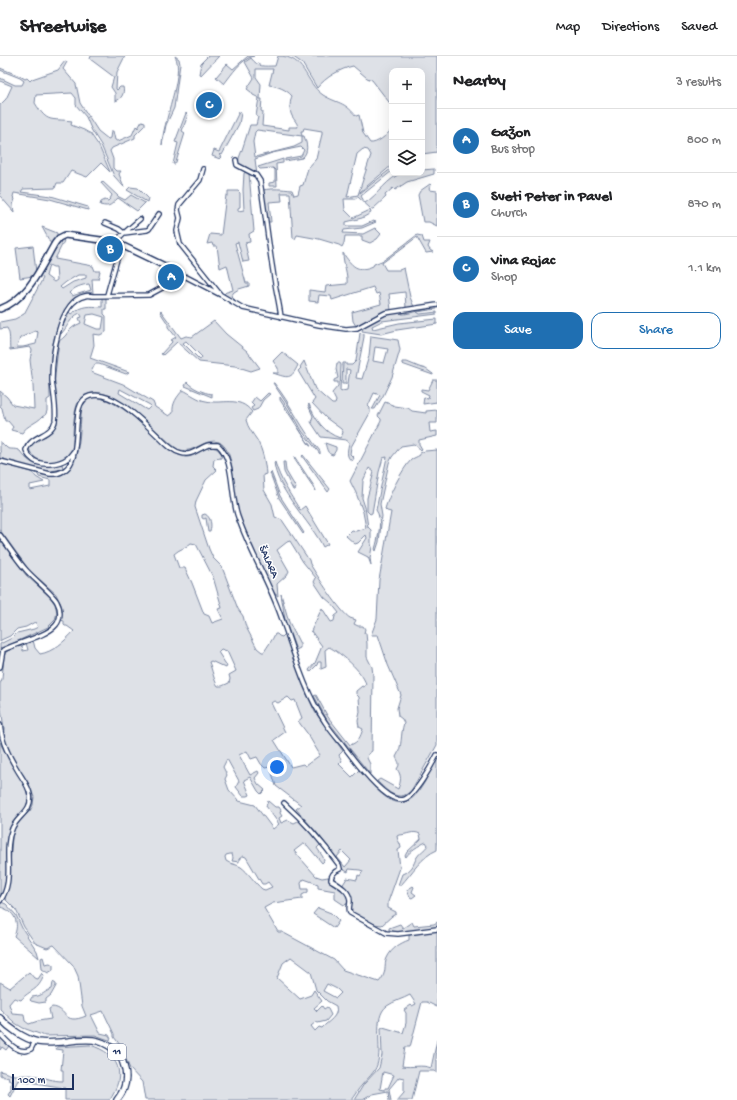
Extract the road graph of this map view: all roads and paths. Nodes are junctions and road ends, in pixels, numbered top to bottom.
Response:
1 (236, 160) dead end
2 (203, 169) dead end
3 (159, 214) dead end
4 (140, 219) dead end
5 (105, 223) dead end
6 (124, 233) junction
7 (115, 242) junction
8 (122, 245) junction
9 (171, 270) junction
10 (107, 295) junction
11 (221, 295) junction
12 (437, 305) edge
13 (0, 309) edge
14 (281, 317) junction
15 (75, 450) junction
16 (0, 461) edge
17 (0, 534) edge
18 (0, 667) edge
19 (0, 725) edge
20 (437, 755) edge
21 (284, 803) dead end
22 (0, 901) edge
23 (437, 929) edge
24 (0, 1018) edge
25 (0, 1034) edge
26 (35, 1040) junction
27 (117, 1100) edge

1 - 14 street
2 - 11 street
3 - 6 street
4 - 6 street
5 - 6 street
6 - 7 street
7 - 8 street
7 - 13 street
8 - 9 street
8 - 10 street
9 - 10 street
9 - 11 street
10 - 15 street
11 - 14 street
12 - 14 street
15 - 16 street
15 - 20 street, ŠALARA
17 - 18 street
19 - 22 street
21 - 23 street
24 - 26 main road, 11
25 - 26 street
26 - 27 main road, 11

